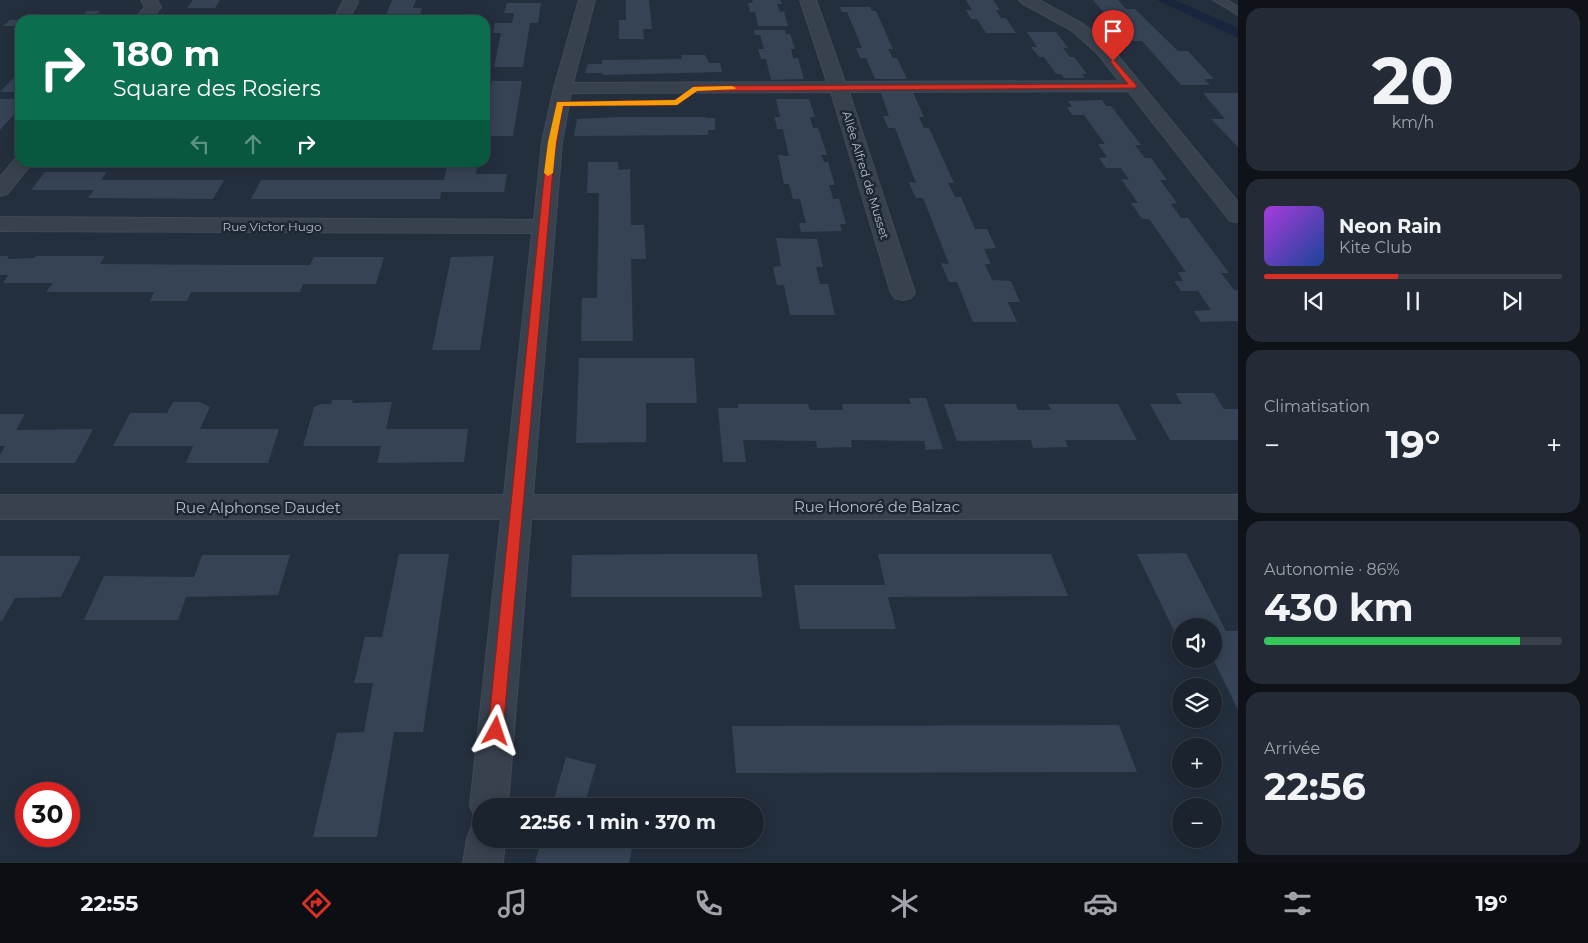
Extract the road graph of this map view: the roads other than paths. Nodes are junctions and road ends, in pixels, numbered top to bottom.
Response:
1 (149, 0) edge
2 (587, 0) edge
3 (808, 0) edge
4 (1027, 0) edge
5 (1219, 0) edge
6 (350, 2) dead end
7 (1238, 12) edge
8 (146, 15) edge
9 (344, 15) edge
10 (1134, 86) junction
11 (838, 87) junction
12 (561, 96) junction
13 (19, 167) edge
14 (0, 190) edge
15 (1238, 216) edge
16 (0, 224) edge
17 (543, 226) junction
18 (903, 293) dead end
19 (517, 506) junction
20 (0, 507) edge
21 (1238, 507) edge
22 (490, 798) edge
23 (485, 848) edge
24 (483, 863) edge

1 - 8 street
2 - 12 street
3 - 11 street, Allée Alfred de Musset
4 - 10 street
5 - 7 lane
6 - 9 street
10 - 11 street
10 - 15 street
11 - 12 street
11 - 18 street, Allée Alfred de Musset
12 - 17 street
13 - 14 street
16 - 17 street, Rue Victor Hugo
17 - 19 street
19 - 20 street, Rue Alphonse Daudet
19 - 21 street, Rue Honoré de Balzac
19 - 22 street
23 - 24 street

